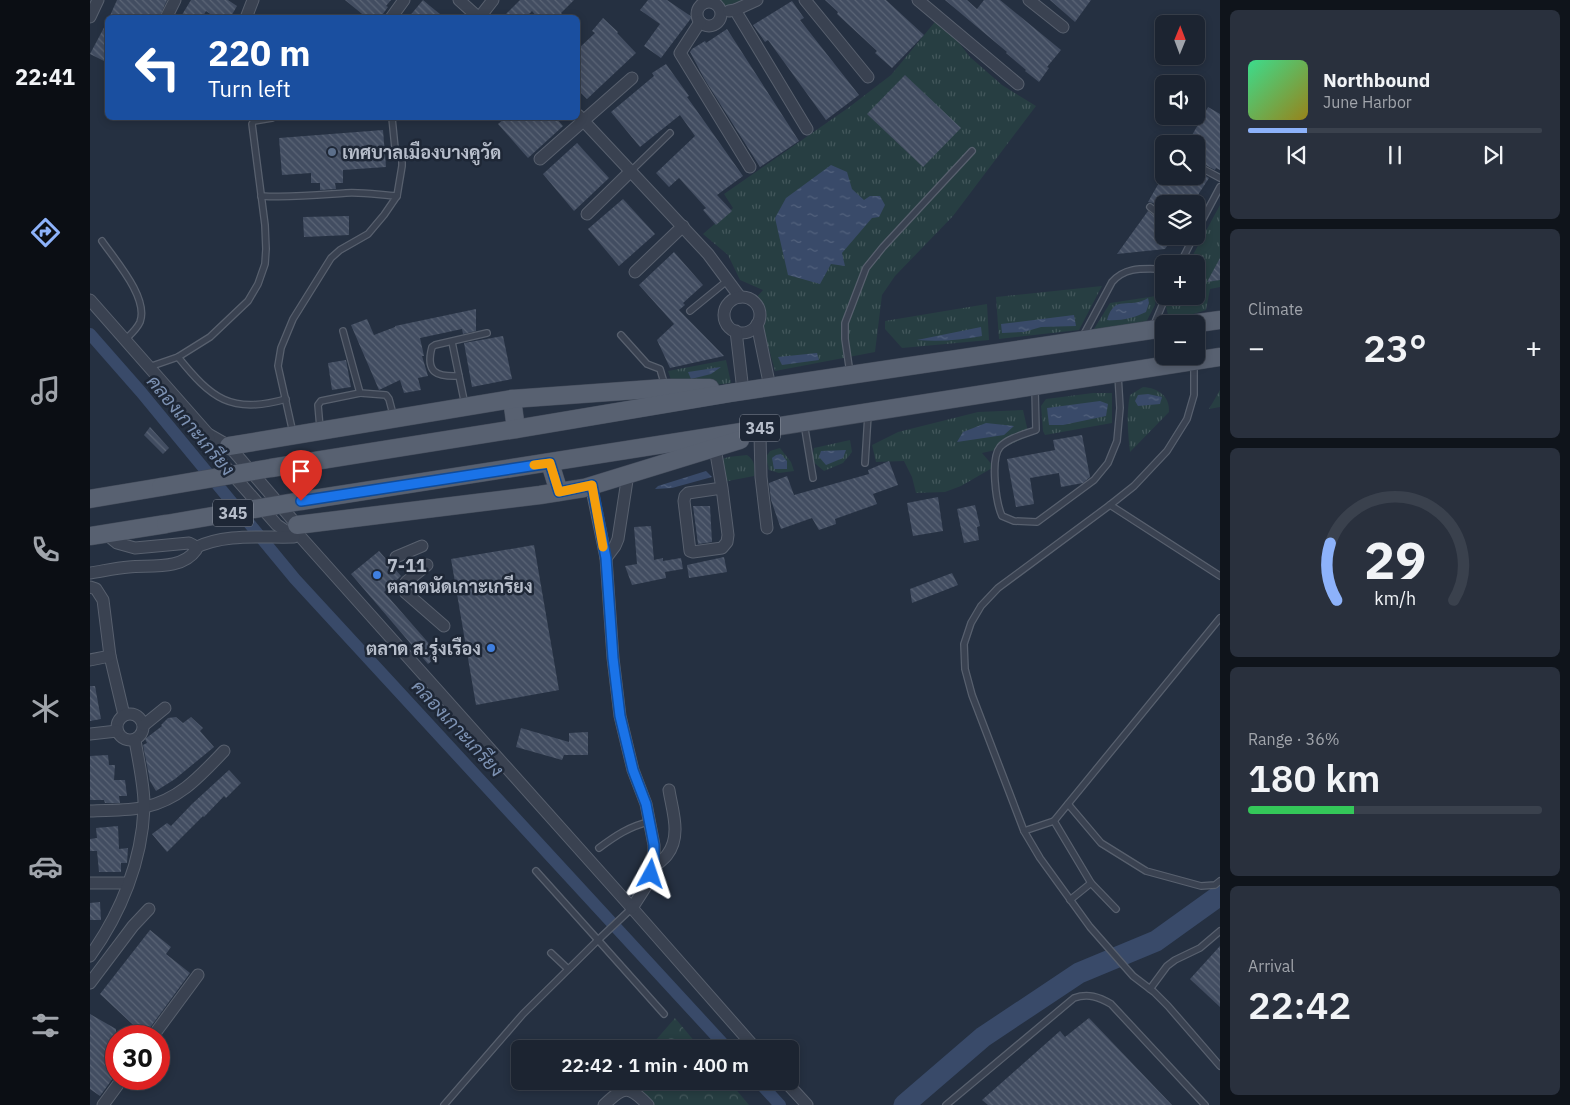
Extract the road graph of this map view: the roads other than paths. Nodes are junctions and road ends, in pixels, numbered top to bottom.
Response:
1 (98, 0) edge
2 (175, 0) edge
3 (253, 0) edge
4 (404, 0) edge
5 (459, 0) edge
6 (493, 0) edge
7 (689, 0) edge
8 (757, 0) edge
9 (805, 0) edge
10 (918, 0) edge
11 (1029, 0) edge
12 (699, 7) junction
13 (734, 10) junction
14 (720, 13) junction
15 (168, 15) edge
16 (247, 15) edge
17 (393, 15) edge
18 (476, 15) edge
19 (481, 15) edge
20 (90, 17) edge
21 (700, 22) junction
22 (1063, 27) dead end
23 (868, 77) dead end
24 (632, 78) dead end
25 (1018, 84) dead end
26 (580, 118) edge
27 (260, 120) edge
28 (392, 120) edge
29 (578, 120) edge
30 (806, 129) dead end
31 (670, 133) dead end
32 (972, 151) dead end
33 (540, 159) dead end
34 (750, 167) dead end
35 (631, 170) junction
36 (1205, 170) edge
37 (1220, 178) edge
38 (1220, 186) edge
39 (261, 196) junction
40 (397, 196) junction
41 (1150, 207) dead end
42 (1155, 211) edge
43 (587, 214) dead end
44 (1205, 215) edge
45 (683, 226) junction
46 (102, 241) dead end
47 (1155, 269) edge
48 (635, 272) dead end
49 (728, 280) junction
50 (740, 297) junction
51 (90, 300) edge
52 (690, 311) dead end
53 (1220, 320) edge
54 (1205, 322) edge
55 (758, 324) junction
56 (1155, 326) edge
57 (343, 331) dead end
58 (736, 332) junction
59 (487, 333) dead end
60 (1084, 334) junction
61 (621, 335) dead end
62 (125, 340) junction
63 (452, 342) junction
64 (178, 357) junction
65 (1220, 357) edge
66 (1205, 359) edge
67 (1169, 365) edge
68 (1194, 365) edge
69 (149, 367) junction
70 (1118, 373) junction
71 (850, 375) junction
72 (459, 376) junction
73 (1035, 386) junction
74 (770, 387) junction
75 (666, 388) junction
76 (737, 392) junction
77 (360, 393) junction
78 (286, 399) junction
79 (512, 399) junction
80 (465, 407) junction
81 (868, 412) junction
82 (394, 420) junction
83 (804, 421) junction
84 (782, 425) junction
85 (516, 429) junction
86 (321, 430) junction
87 (208, 434) junction
88 (760, 434) junction
89 (293, 435) junction
90 (229, 446) junction
91 (715, 448) junction
92 (865, 462) dead end
93 (550, 463) junction
94 (628, 474) junction
95 (813, 478) dead end
96 (592, 485) junction
97 (722, 488) junction
98 (559, 492) junction
99 (90, 499) edge
100 (1110, 505) junction
101 (767, 528) dead end
102 (299, 532) junction
103 (98, 535) edge
104 (422, 546) dead end
105 (195, 548) junction
106 (396, 557) dead end
107 (606, 558) junction
108 (427, 565) dead end
109 (90, 573) edge
110 (1220, 576) edge
111 (90, 588) edge
112 (1220, 618) edge
113 (444, 626) dead end
114 (110, 656) junction
115 (90, 660) edge
116 (165, 708) dead end
117 (124, 715) junction
118 (144, 725) junction
119 (117, 731) junction
120 (90, 734) edge
121 (135, 740) junction
122 (224, 751) dead end
123 (669, 790) dead end
124 (1068, 804) junction
125 (145, 807) junction
126 (90, 811) edge
127 (1054, 821) junction
128 (649, 822) junction
129 (1024, 831) junction
130 (599, 848) dead end
131 (652, 868) junction
132 (536, 871) dead end
133 (1220, 881) edge
134 (1091, 882) junction
135 (90, 883) edge
136 (128, 883) junction
137 (1070, 900) junction
138 (632, 908) junction
139 (149, 909) dead end
140 (1116, 909) dead end
141 (1220, 931) edge
142 (598, 940) junction
143 (551, 953) dead end
144 (91, 954) edge
145 (568, 969) junction
146 (198, 975) dead end
147 (90, 983) edge
148 (1150, 989) junction
149 (664, 1014) dead end
150 (161, 1025) edge
151 (748, 1040) edge
152 (1220, 1066) edge
153 (114, 1090) edge
154 (793, 1090) edge
155 (103, 1105) edge
156 (444, 1105) edge
157 (604, 1105) edge
158 (648, 1105) edge
159 (807, 1105) edge
160 (946, 1105) edge
161 (1204, 1105) edge

1 - 20 street
2 - 15 street
3 - 16 street
4 - 17 street
5 - 18 street
6 - 19 street
7 - 12 street
8 - 13 street
9 - 23 street
10 - 25 street
11 - 22 street
12 - 14 street
12 - 21 street
13 - 14 street
13 - 30 street
14 - 21 street
21 - 34 street
24 - 26 street
26 - 35 street
27 - 39 lane
28 - 40 lane
29 - 33 street
31 - 35 lane
32 - 71 lane
35 - 43 street
35 - 45 street
36 - 37 lane
38 - 44 lane
39 - 40 lane
39 - 64 lane
40 - 78 lane
41 - 42 lane
45 - 48 street
45 - 49 street
46 - 62 lane
47 - 60 lane
49 - 50 street
49 - 52 lane
50 - 55 street
50 - 58 street
51 - 62 street
53 - 54 main road
55 - 58 street
55 - 74 street
56 - 60 main road, 345
57 - 77 lane
58 - 76 street
59 - 63 lane
60 - 71 main road, 345
61 - 75 lane
62 - 69 street
63 - 72 lane
63 - 72 lane
64 - 69 lane
64 - 78 lane
65 - 66 main road, 345
67 - 70 main road, 345
68 - 100 lane
69 - 87 street
70 - 73 main road, 345
70 - 73 lane
71 - 74 main road, 345
72 - 80 lane
73 - 81 main road, 345
74 - 76 main road, 345
75 - 76 main road
75 - 79 main road
76 - 85 main road, 345
77 - 82 lane
77 - 86 lane
78 - 89 lane
79 - 80 main road
79 - 85 main road
80 - 82 main road
81 - 83 main road, 345
81 - 92 lane
82 - 86 main road
83 - 84 main road, 345
83 - 95 lane
84 - 88 main road
84 - 93 main road, 345
85 - 99 main road, 345, bridge
86 - 89 main road
87 - 90 street
87 - 102 street
88 - 91 main road
88 - 101 street
89 - 90 main road
90 - 102 street
91 - 94 main road
91 - 97 street
93 - 98 main road
93 - 103 main road, 345, bridge
94 - 96 main road
94 - 107 street
96 - 98 main road
96 - 107 street
97 - 97 street
98 - 102 main road
100 - 110 lane
100 - 129 lane
102 - 105 street
102 - 138 street
103 - 105 street
104 - 106 street
105 - 109 street
107 - 128 street
108 - 113 street
111 - 114 street
112 - 124 lane
114 - 115 street
114 - 117 street
116 - 118 street
117 - 118 street
117 - 119 street
118 - 121 street
119 - 120 street
119 - 121 street
121 - 125 street
122 - 125 street
123 - 131 street
124 - 127 lane
124 - 133 lane
125 - 126 street
125 - 136 street
127 - 129 lane
127 - 134 lane
128 - 130 lane
128 - 131 street
129 - 137 lane
131 - 138 street
132 - 142 lane
134 - 137 lane
134 - 140 lane
135 - 136 street
136 - 144 street
137 - 148 lane
138 - 142 lane
138 - 151 street
139 - 147 street
141 - 148 lane
142 - 145 lane
142 - 149 lane
143 - 145 lane
145 - 156 lane
146 - 150 street
148 - 152 lane
153 - 155 street
154 - 159 street
157 - 158 street
160 - 161 lane

